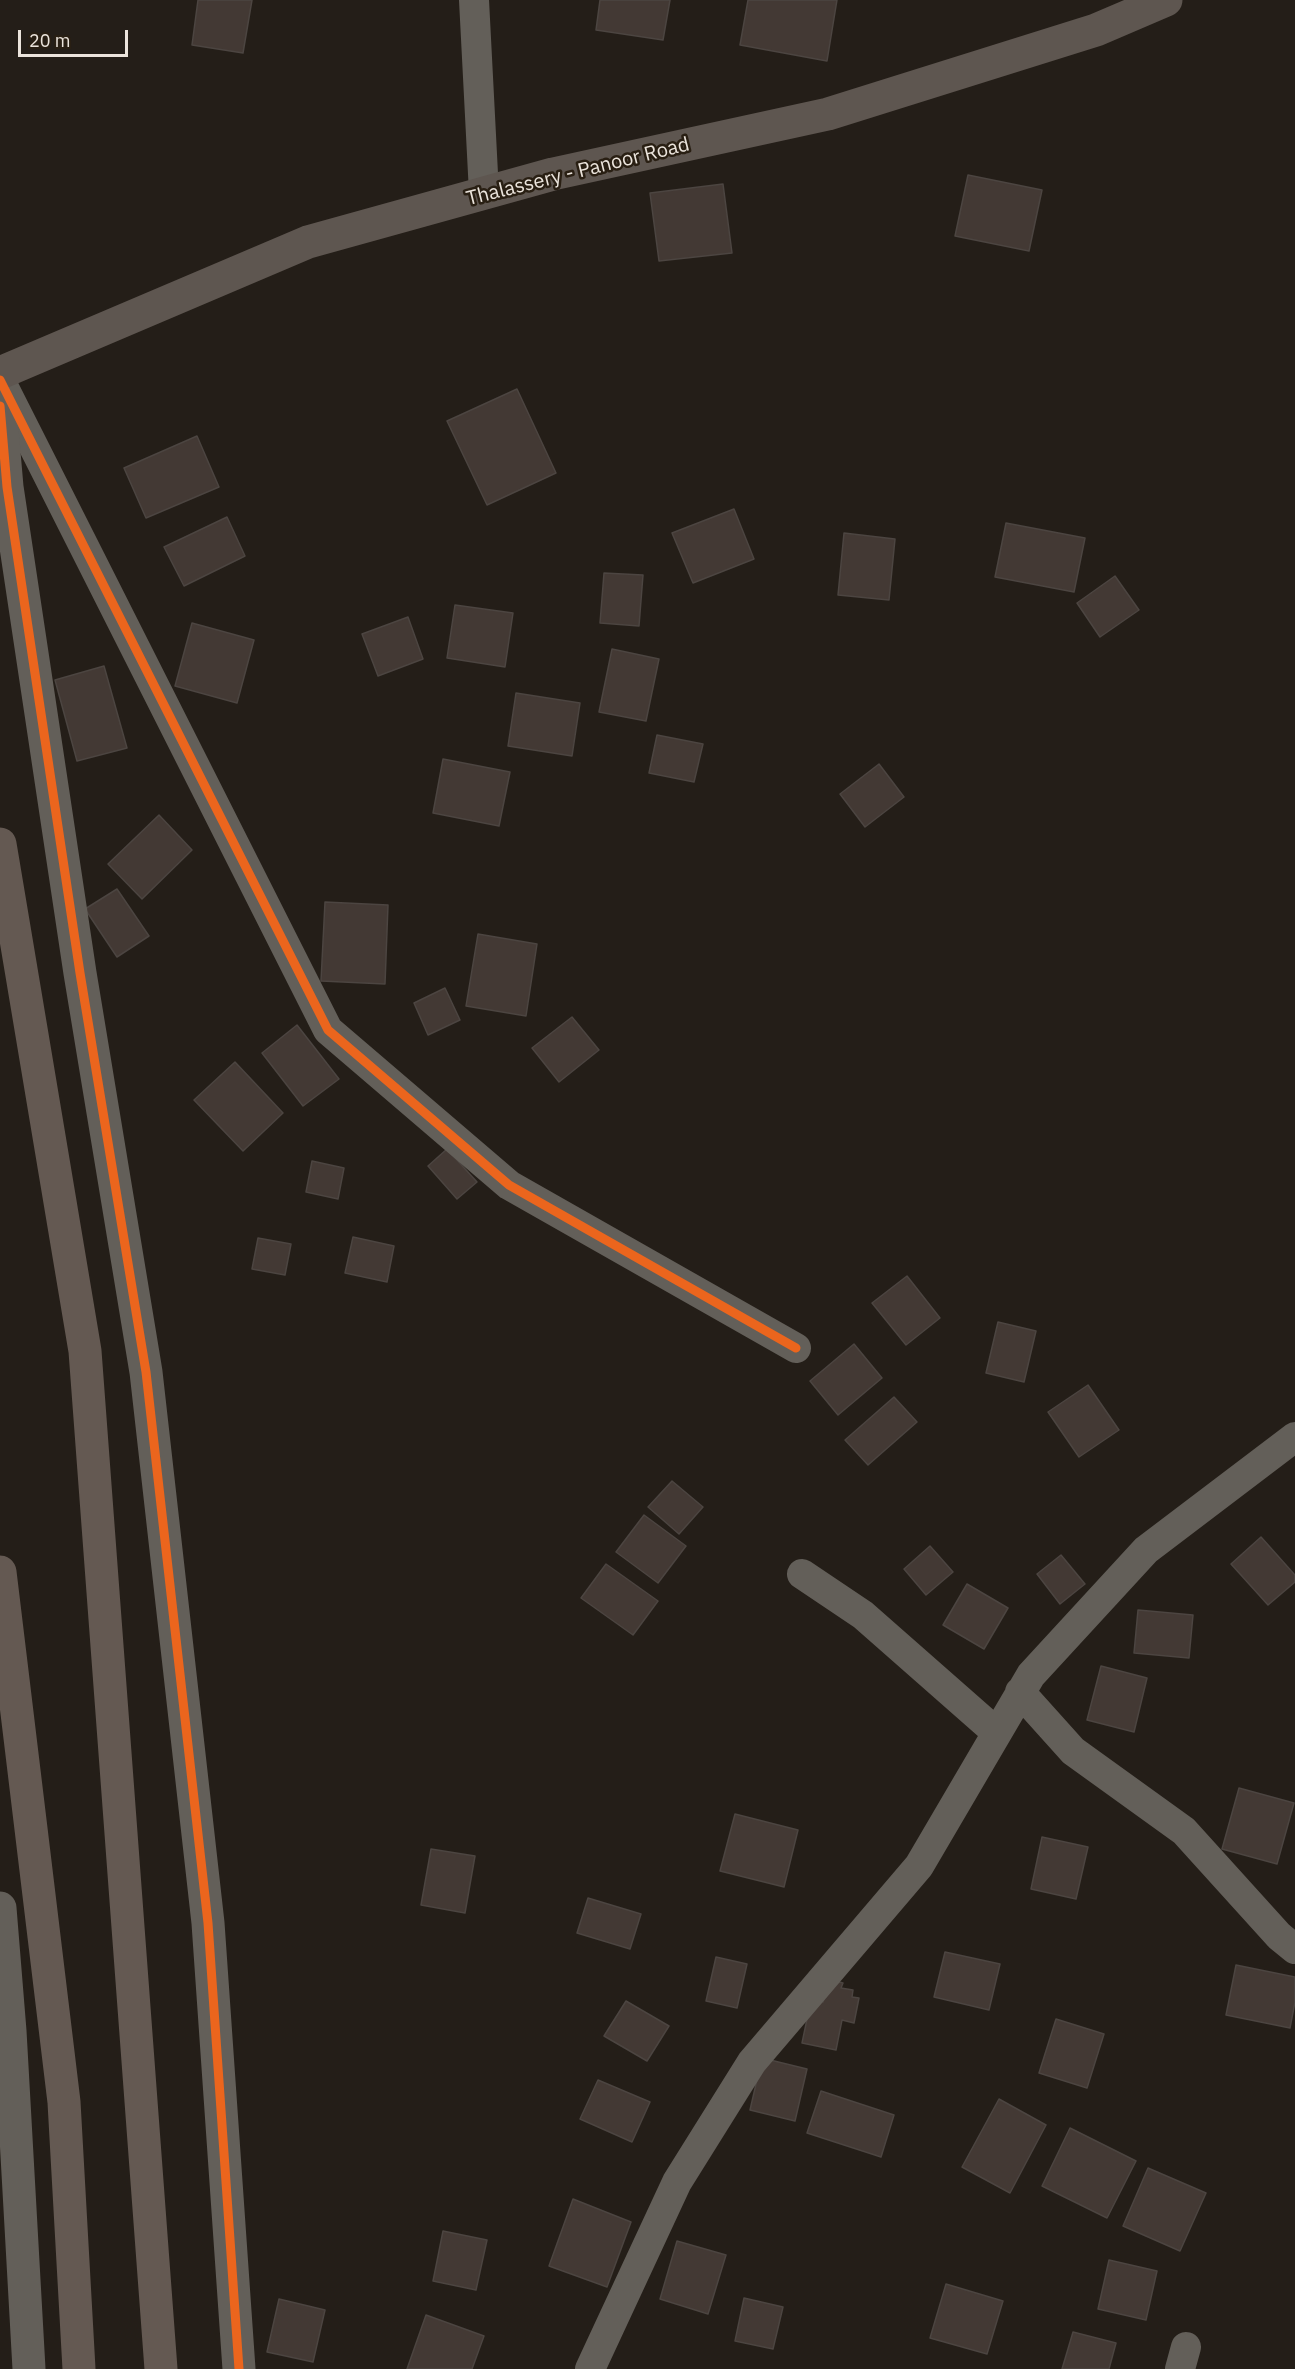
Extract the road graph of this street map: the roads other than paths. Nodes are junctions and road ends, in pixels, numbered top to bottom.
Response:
1 (474, 0) edge
2 (1166, 0) edge
3 (484, 193) junction
4 (0, 373) edge
5 (0, 380) edge
6 (0, 406) edge
7 (0, 843) edge
8 (796, 1348) dead end
9 (1295, 1437) edge
10 (0, 1572) edge
11 (802, 1574) dead end
12 (1020, 1692) junction
13 (996, 1732) junction
14 (0, 1908) edge
15 (1295, 1949) edge
16 (29, 2369) edge
17 (78, 2369) edge
18 (161, 2369) edge
19 (239, 2369) edge
20 (590, 2369) edge

1 - 3 street
2 - 3 main road, Thalassery - Panoor Road
3 - 4 main road, Thalassery - Panoor Road
5 - 8 street
6 - 19 street
7 - 18 highway
9 - 12 street
10 - 17 highway
11 - 13 street
12 - 13 street
12 - 15 street
13 - 20 street
14 - 16 street

